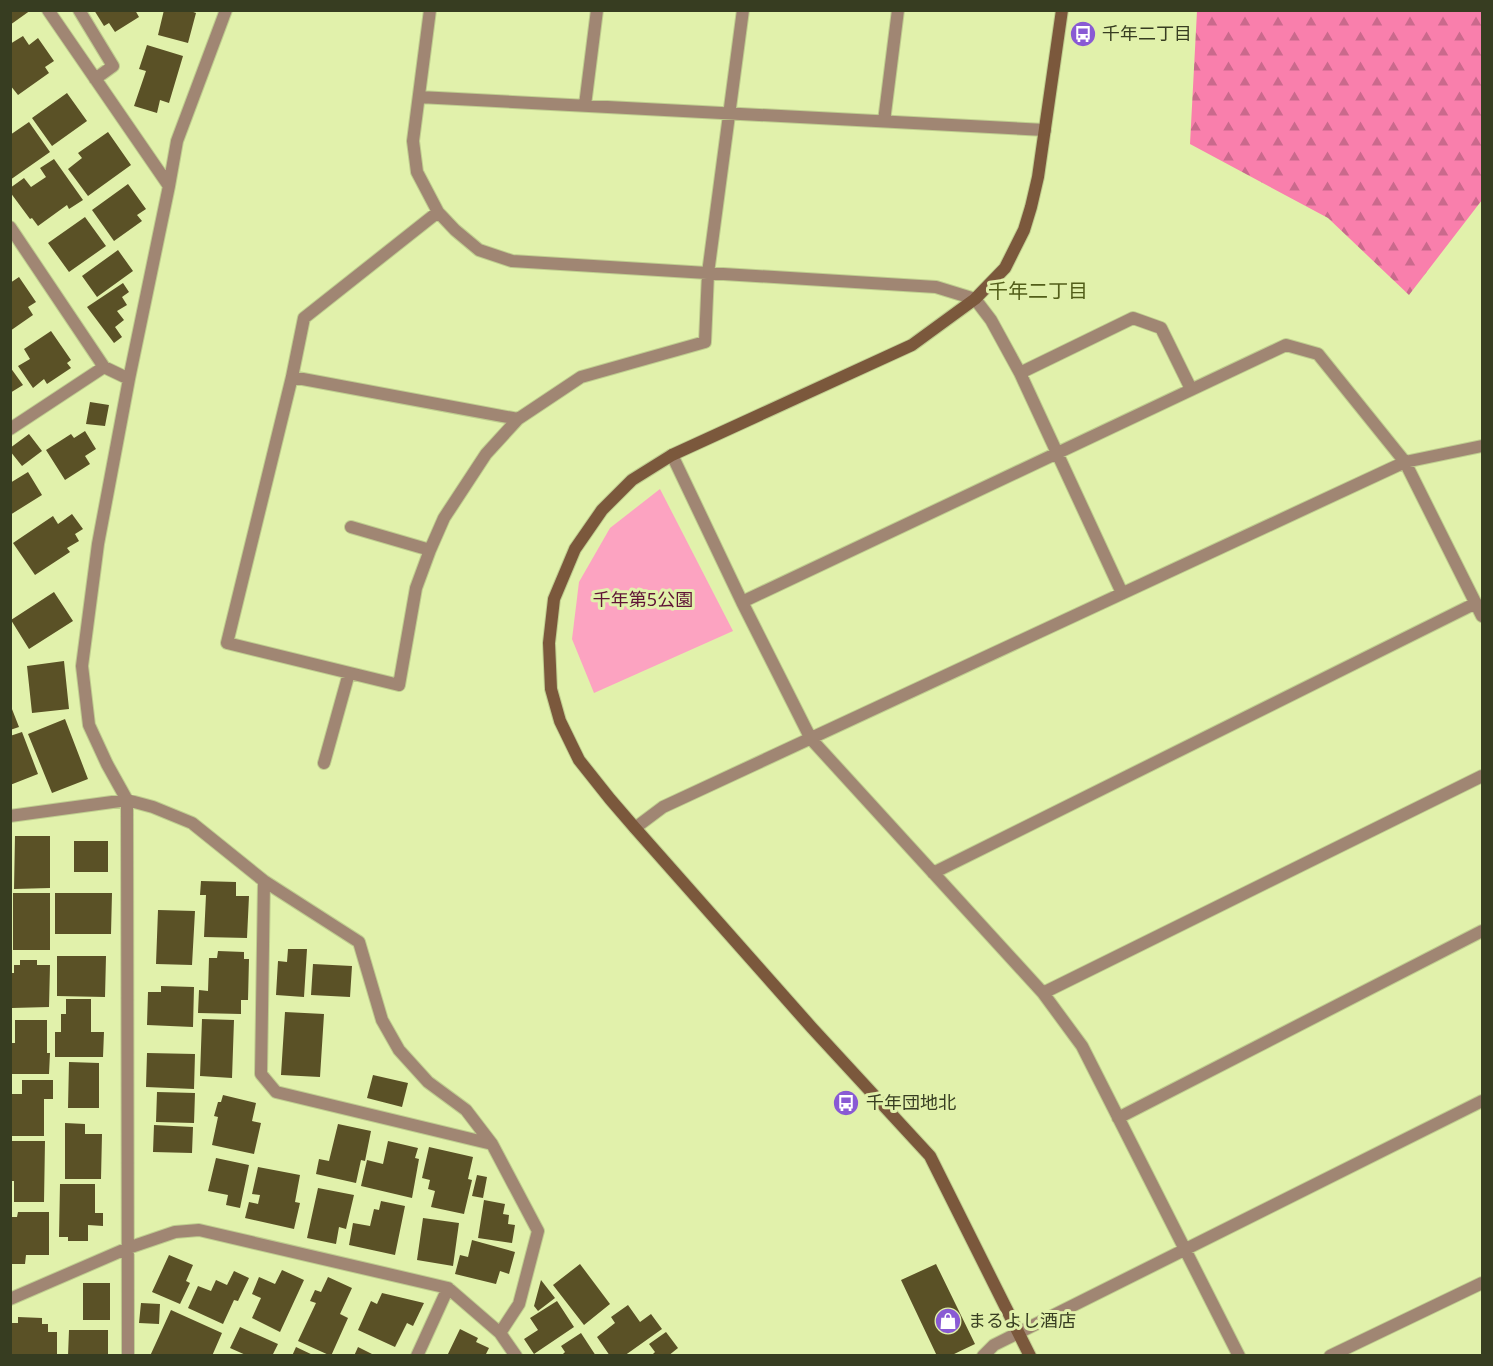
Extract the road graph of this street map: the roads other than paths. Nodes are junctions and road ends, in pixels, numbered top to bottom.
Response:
1 (48, 10) edge
2 (79, 10) edge
3 (226, 10) edge
4 (430, 10) edge
5 (597, 10) edge
6 (743, 10) edge
7 (898, 10) edge
8 (1062, 10) edge
9 (95, 79) junction
10 (419, 97) junction
11 (585, 105) junction
12 (729, 113) junction
13 (884, 121) junction
14 (1045, 130) junction
15 (169, 186) junction
16 (438, 212) junction
17 (10, 227) edge
18 (708, 273) junction
19 (975, 299) junction
20 (104, 368) junction
21 (1020, 373) junction
22 (291, 377) junction
23 (129, 379) junction
24 (1191, 389) junction
25 (518, 419) junction
26 (10, 429) edge
27 (1482, 446) edge
28 (1057, 453) junction
29 (672, 455) junction
30 (1405, 462) junction
31 (351, 527) dead end
32 (430, 550) junction
33 (1122, 593) junction
34 (742, 602) junction
35 (1476, 603) junction
36 (1482, 616) edge
37 (349, 673) junction
38 (810, 739) junction
39 (324, 763) dead end
40 (1482, 776) edge
41 (127, 800) junction
42 (10, 816) edge
43 (635, 828) junction
44 (933, 873) junction
45 (264, 881) junction
46 (1482, 931) edge
47 (1043, 993) junction
48 (1482, 1101) edge
49 (1118, 1118) junction
50 (492, 1144) junction
51 (128, 1248) junction
52 (1186, 1250) junction
53 (1482, 1283) edge
54 (448, 1288) junction
55 (10, 1299) edge
56 (500, 1333) junction
57 (1019, 1334) junction
58 (128, 1356) edge
59 (417, 1356) edge
60 (516, 1356) edge
61 (983, 1356) edge
62 (1030, 1356) edge
63 (1239, 1356) edge
64 (1330, 1356) edge

1 - 9 street
2 - 9 street
3 - 15 street
4 - 10 street
5 - 11 street
6 - 12 street
7 - 13 street
8 - 14 street
9 - 15 street
10 - 11 street
10 - 16 street
11 - 12 street
12 - 13 street
12 - 18 street
13 - 14 street
14 - 19 street
15 - 23 street
16 - 18 street
16 - 22 street
17 - 20 street
18 - 19 street
18 - 25 street
19 - 21 street
19 - 29 street
20 - 23 street
20 - 26 street
21 - 24 street
21 - 28 street
22 - 25 street
22 - 37 street
23 - 41 street
24 - 28 street
24 - 30 street
25 - 32 street
27 - 30 street
28 - 33 street
28 - 34 street
29 - 34 street
29 - 43 street
30 - 33 street
30 - 35 street
31 - 32 street
32 - 37 street
33 - 38 street
34 - 38 street
35 - 36 street
35 - 44 street
37 - 39 street
38 - 43 street
38 - 44 street
40 - 47 street
41 - 42 street
41 - 45 street
41 - 51 street
43 - 57 street
44 - 47 street
45 - 50 street
45 - 50 street
46 - 49 street
47 - 49 street
48 - 52 street
49 - 52 street
50 - 56 street
51 - 54 street
51 - 55 street
51 - 58 street
52 - 57 street
52 - 63 street
53 - 64 street
54 - 56 street
54 - 59 street
56 - 60 street
57 - 61 street
57 - 62 street

